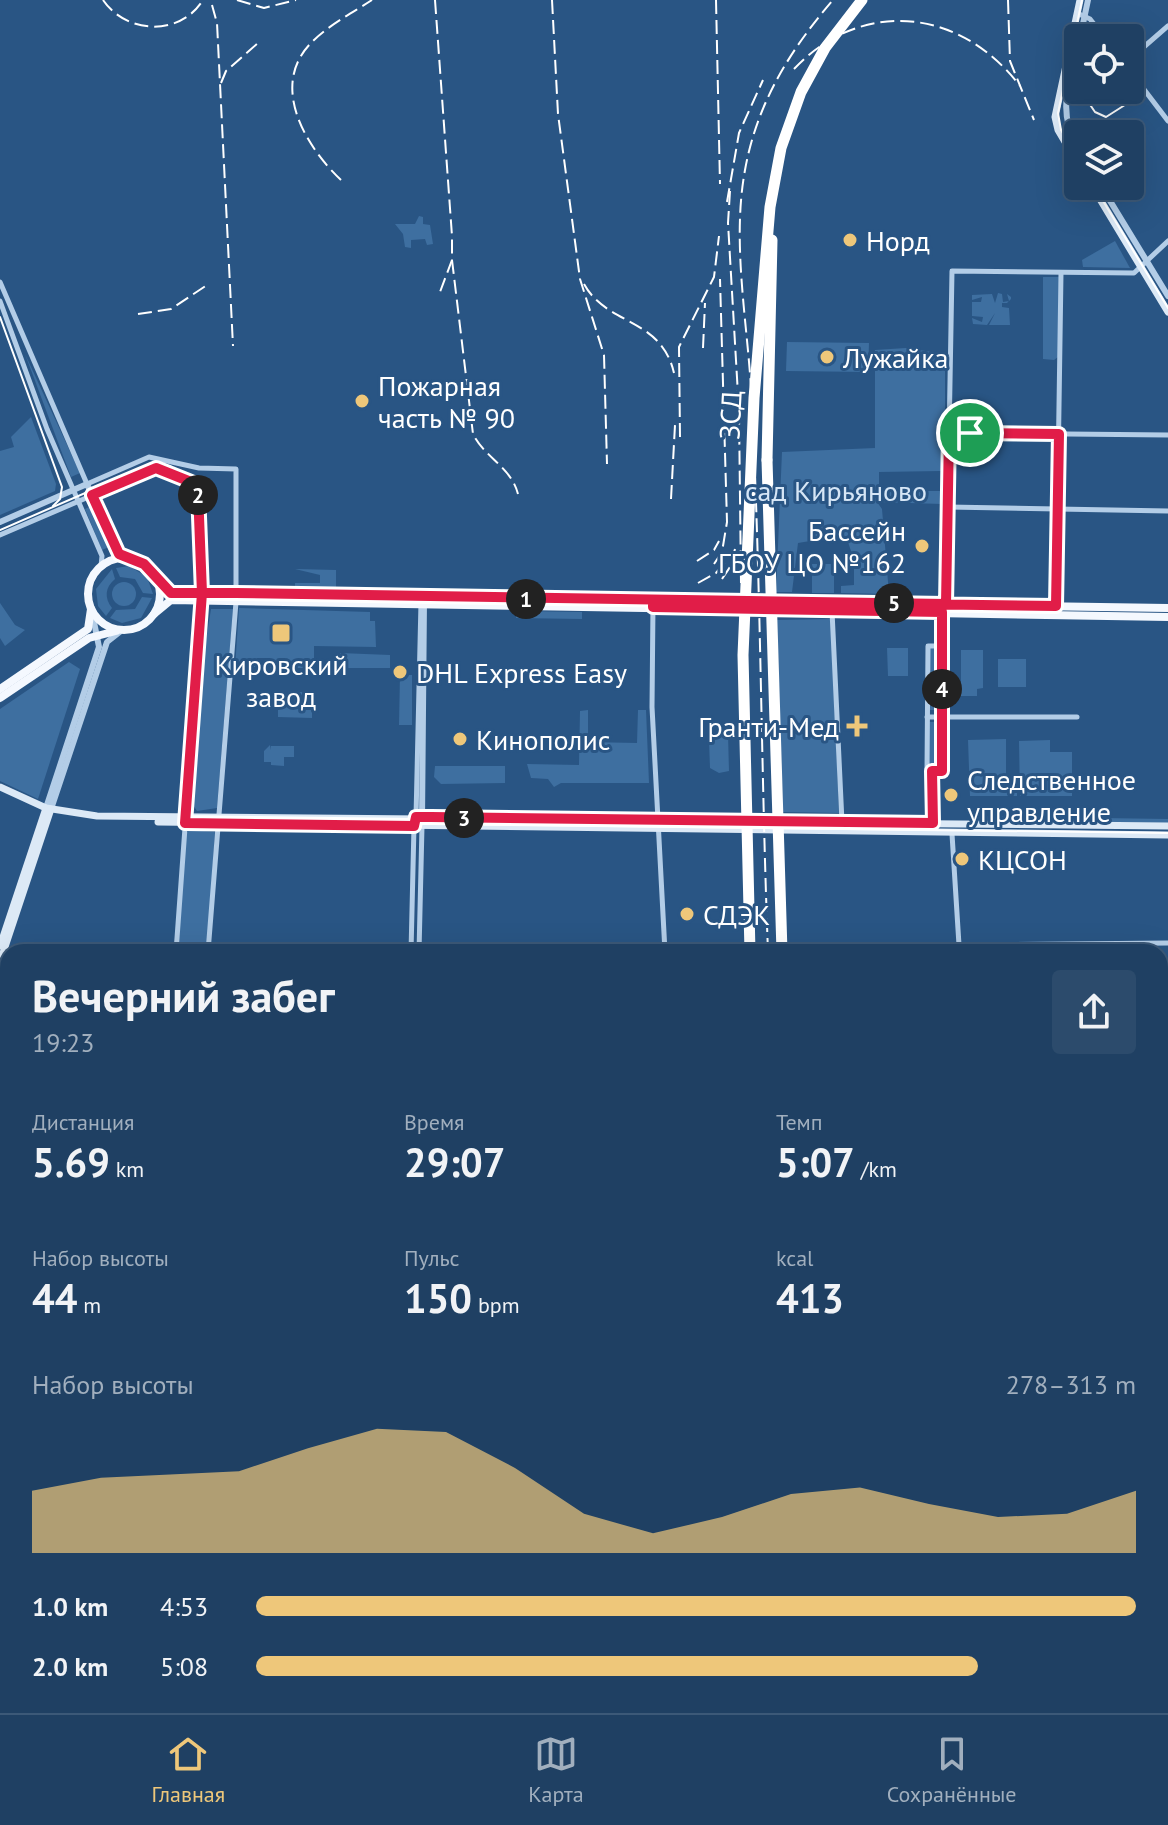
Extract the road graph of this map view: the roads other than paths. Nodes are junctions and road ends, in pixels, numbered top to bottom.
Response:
1 (865, 0) edge
2 (1080, 0) edge
3 (1088, 0) edge
4 (1081, 14) junction
5 (1081, 24) edge
6 (1091, 24) edge
7 (1168, 26) edge
8 (1144, 47) edge
9 (1144, 89) edge
10 (1168, 121) edge
11 (1064, 140) edge
12 (1101, 200) edge
13 (1109, 200) edge
14 (1168, 241) edge
15 (1144, 265) junction
16 (1061, 273) junction
17 (0, 282) edge
18 (1168, 296) edge
19 (0, 301) edge
20 (1168, 312) edge
21 (31, 352) junction
22 (20, 356) junction
23 (949, 433) junction
24 (1059, 434) junction
25 (1168, 435) edge
26 (87, 484) junction
27 (73, 490) junction
28 (92, 495) junction
29 (78, 501) junction
30 (948, 507) junction
31 (1058, 509) junction
32 (1168, 511) edge
33 (0, 522) edge
34 (0, 535) edge
35 (123, 558) junction
36 (101, 566) junction
37 (158, 583) junction
38 (202, 597) junction
39 (236, 597) junction
40 (423, 602) junction
41 (653, 604) junction
42 (1056, 606) junction
43 (944, 608) junction
44 (1168, 608) edge
45 (91, 609) junction
46 (832, 610) junction
47 (154, 614) junction
48 (1168, 617) edge
49 (121, 631) junction
50 (99, 635) junction
51 (942, 646) junction
52 (0, 689) edge
53 (0, 698) edge
54 (942, 716) junction
55 (927, 717) junction
56 (1077, 717) dead end
57 (929, 771) junction
58 (0, 790) edge
59 (47, 811) junction
60 (186, 820) junction
61 (219, 820) junction
62 (418, 822) junction
63 (842, 822) junction
64 (933, 823) junction
65 (659, 825) junction
66 (1168, 826) edge
67 (952, 834) junction
68 (1168, 835) edge
69 (1168, 943) edge
70 (1, 944) edge
71 (6, 944) edge
72 (177, 944) edge
73 (209, 944) edge
74 (411, 944) edge
75 (419, 944) edge
76 (665, 944) edge
77 (750, 944) edge
78 (782, 944) edge
79 (959, 944) edge
80 (1064, 944) edge

1 - 77 highway, ЗСД, bridge
1 - 78 highway, ЗСД, bridge
2 - 4 main road
3 - 4 street
4 - 5 street
4 - 6 street
4 - 11 main road
7 - 8 street
9 - 10 street
12 - 15 main road
13 - 15 street
14 - 15 street
15 - 16 street
15 - 18 street
15 - 20 main road
16 - 23 street
16 - 24 street
17 - 21 street
19 - 22 street
21 - 22 street
21 - 26 street
22 - 27 street
23 - 24 street
23 - 30 street
24 - 25 street
24 - 31 street
26 - 27 street
26 - 28 street
26 - 39 street
27 - 29 street
27 - 33 street
28 - 29 street
28 - 35 street
28 - 38 street
29 - 34 street
29 - 36 street
30 - 31 street
30 - 43 street
31 - 32 street
31 - 42 street
35 - 36 main road
35 - 37 main road
36 - 45 main road
37 - 38 main road
37 - 47 main road
38 - 39 main road
38 - 47 main road
38 - 60 street
39 - 40 main road
39 - 61 street
40 - 41 main road
40 - 62 street
41 - 43 main road
41 - 46 main road
41 - 65 street
42 - 43 main road
42 - 44 main road
43 - 46 main road
43 - 48 main road
43 - 51 street
45 - 49 main road
45 - 50 street
45 - 52 main road
46 - 63 street
47 - 49 main road
49 - 50 main road
49 - 59 street
50 - 53 main road
50 - 59 street
51 - 54 street
51 - 55 street
54 - 55 street
54 - 56 street
54 - 57 street
55 - 57 street
57 - 64 street
58 - 59 main road
59 - 60 main road
59 - 70 main road
59 - 71 main road
60 - 61 main road
60 - 72 street
61 - 62 main road
61 - 73 street
62 - 65 main road
62 - 74 street
62 - 75 street
63 - 64 main road
63 - 65 main road
64 - 66 main road
65 - 67 main road
65 - 76 street
67 - 68 main road
67 - 79 street
69 - 80 street

